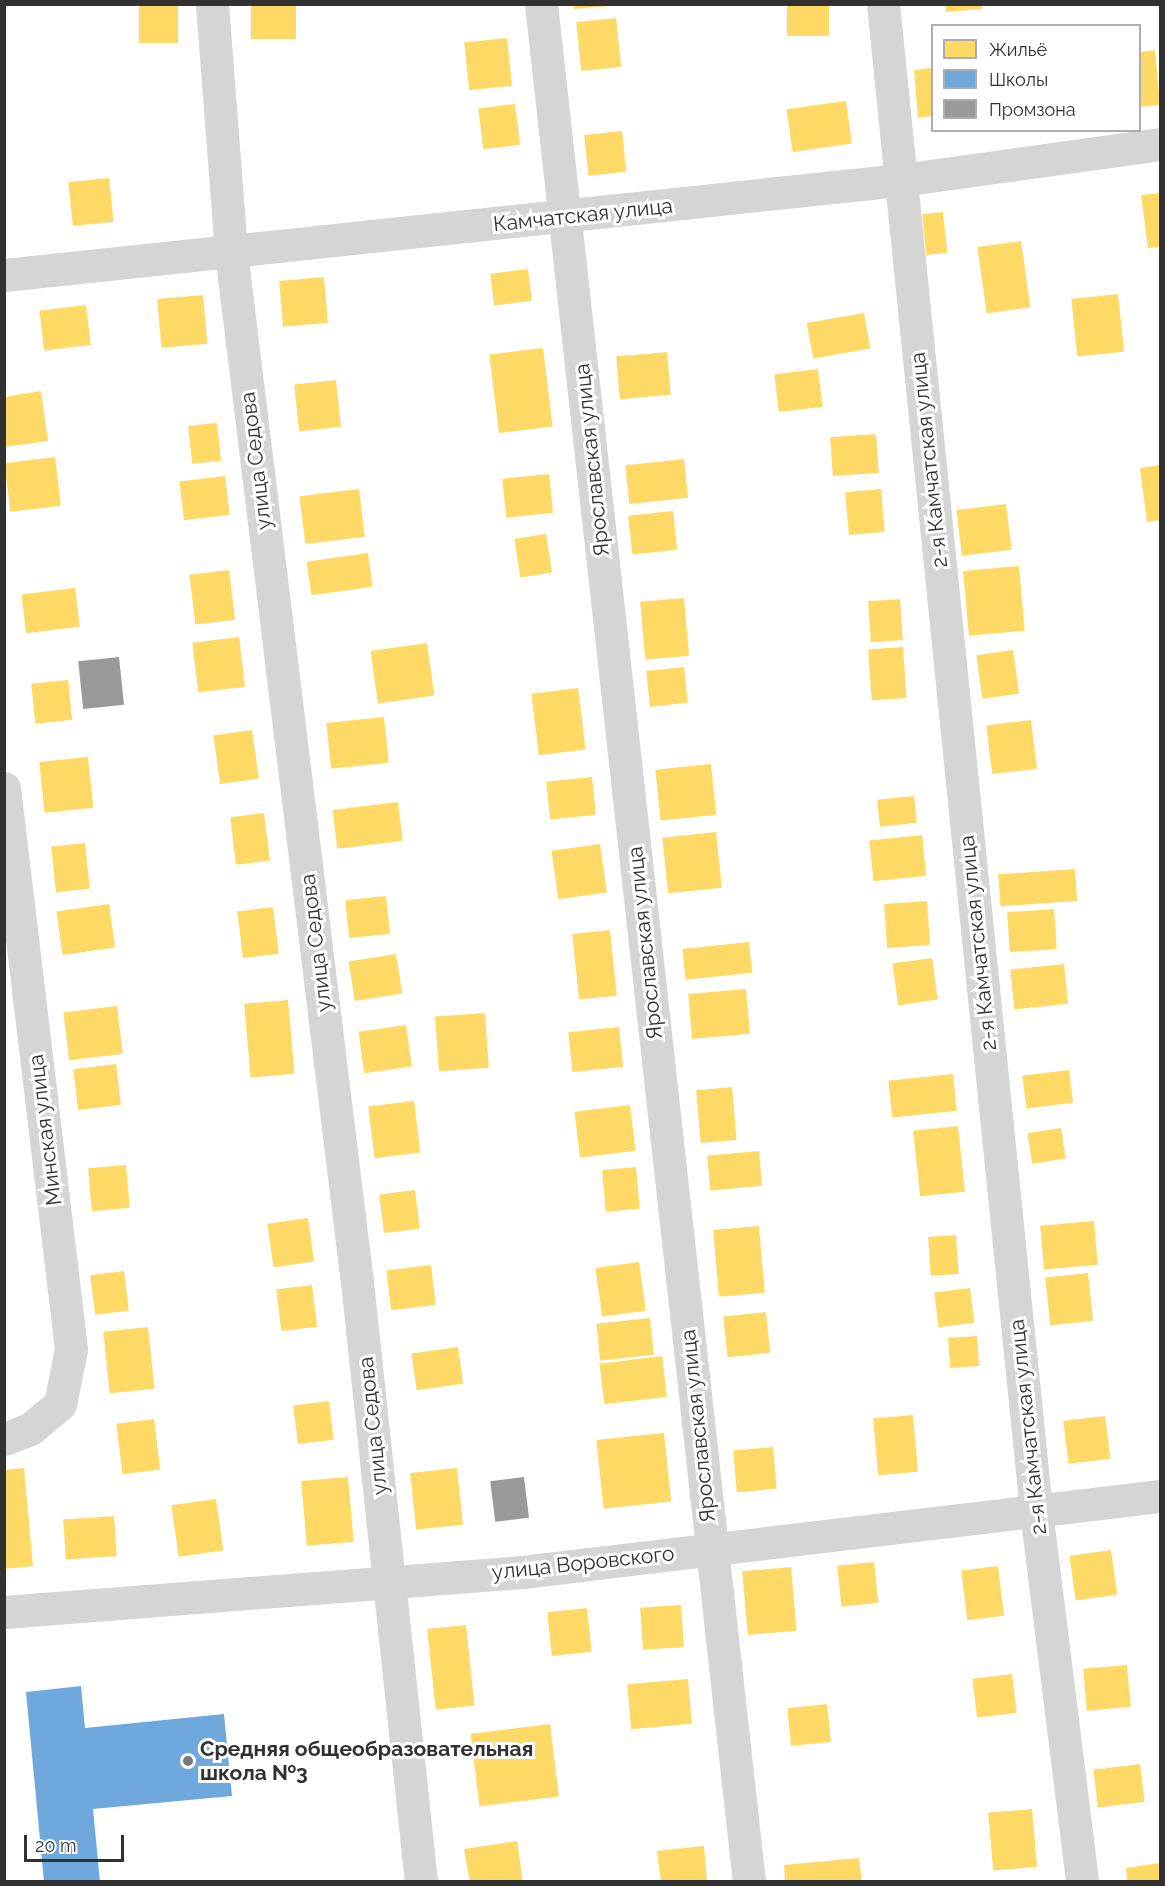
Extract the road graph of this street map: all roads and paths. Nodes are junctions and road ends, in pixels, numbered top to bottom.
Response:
1 (212, 4) edge
2 (542, 4) edge
3 (883, 4) edge
4 (1161, 144) edge
5 (901, 180) junction
6 (566, 217) junction
7 (231, 252) junction
8 (4, 275) edge
9 (4, 788) edge
10 (4, 1439) edge
11 (1161, 1496) edge
12 (1036, 1510) junction
13 (711, 1549) junction
14 (390, 1581) junction
15 (4, 1611) edge
16 (422, 1881) edge
17 (749, 1881) edge
18 (1082, 1881) edge

1 - 7 street, улица Седова
2 - 6 street, Ярославская улица
3 - 5 street, 2-я Камчатская улица
4 - 5 street, Камчатская улица
5 - 6 street, Камчатская улица
5 - 12 street, 2-я Камчатская улица
6 - 7 street, Камчатская улица
6 - 13 street, Ярославская улица
7 - 8 street, Камчатская улица
7 - 14 street, улица Седова
9 - 10 street, Минская улица
11 - 12 street, улица Воровского
12 - 13 street, улица Воровского
12 - 18 street, 2-я Камчатская улица
13 - 14 street, улица Воровского
13 - 17 street, Ярославская улица
14 - 15 street, улица Воровского
14 - 16 street, улица Седова

